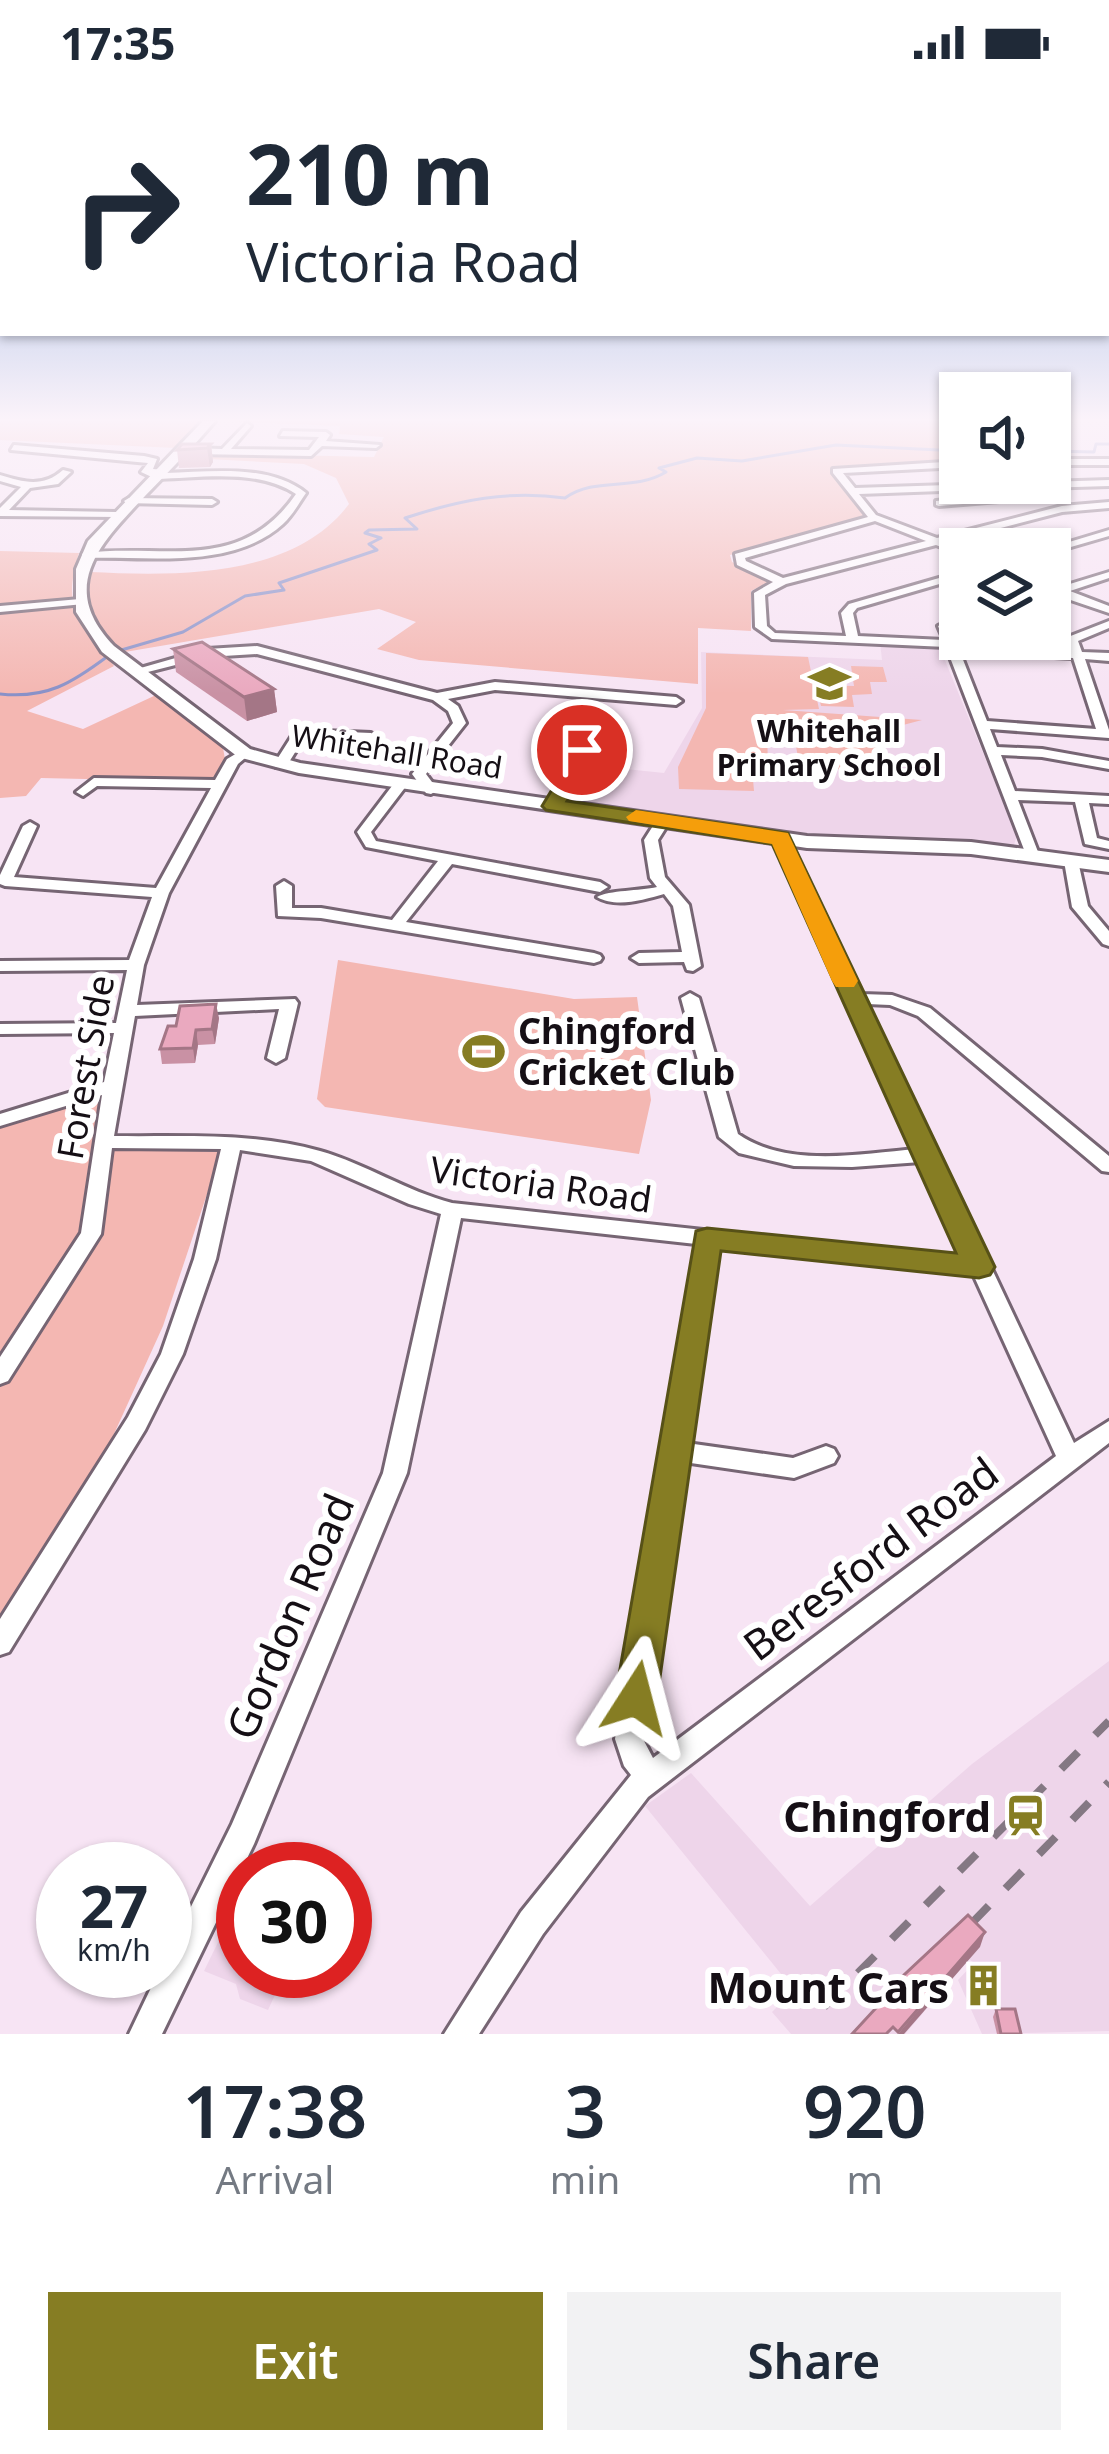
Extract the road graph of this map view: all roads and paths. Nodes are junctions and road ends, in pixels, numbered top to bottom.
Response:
1 (118, 512) edge
2 (292, 512) edge
3 (870, 512) edge
4 (1051, 512) edge
5 (1, 513) edge
6 (116, 515) junction
7 (876, 518) junction
8 (1109, 533) edge
9 (196, 535) dead end
10 (935, 542) junction
11 (939, 543) edge
12 (1071, 544) edge
13 (210, 552) junction
14 (86, 555) junction
15 (1109, 575) edge
16 (939, 581) edge
17 (782, 583) junction
18 (1071, 585) edge
19 (1071, 596) edge
20 (80, 602) junction
21 (0, 608) edge
22 (1109, 610) edge
23 (1109, 624) edge
24 (853, 640) junction
25 (939, 649) edge
26 (1109, 657) edge
27 (957, 660) edge
28 (1071, 660) edge
29 (1077, 660) junction
30 (1109, 667) edge
31 (136, 671) junction
32 (437, 697) junction
33 (676, 701) dead end
34 (982, 724) junction
35 (1107, 734) edge
36 (371, 737) dead end
37 (993, 751) junction
38 (581, 758) dead end
39 (245, 759) junction
40 (281, 764) junction
41 (1109, 765) edge
42 (425, 782) junction
43 (220, 784) junction
44 (396, 784) junction
45 (83, 792) dead end
46 (1010, 795) junction
47 (1081, 799) junction
48 (1109, 800) edge
49 (553, 806) junction
50 (663, 820) junction
51 (30, 826) dead end
52 (781, 838) junction
53 (1109, 845) edge
54 (1034, 856) junction
55 (446, 861) junction
56 (1071, 861) junction
57 (1109, 866) edge
58 (284, 886) dead end
59 (666, 889) junction
60 (161, 893) junction
61 (396, 925) junction
62 (1109, 940) edge
63 (594, 958) dead end
64 (639, 958) dead end
65 (136, 965) junction
66 (0, 966) edge
67 (690, 998) dead end
68 (853, 999) junction
69 (127, 1020) junction
70 (0, 1029) edge
71 (276, 1058) dead end
72 (113, 1085) junction
73 (0, 1120) edge
74 (103, 1142) junction
75 (231, 1146) junction
76 (927, 1155) junction
77 (1109, 1166) edge
78 (452, 1210) junction
79 (707, 1238) junction
80 (979, 1267) junction
81 (0, 1375) edge
82 (1109, 1430) edge
83 (675, 1451) junction
84 (826, 1456) dead end
85 (1073, 1457) junction
86 (0, 1643) edge
87 (650, 1777) junction
88 (145, 2034) edge
89 (460, 2034) edge

1 - 6 main road
2 - 13 street
3 - 7 street
4 - 10 street
5 - 6 street
6 - 14 main road
7 - 10 street
7 - 17 street
8 - 12 street
9 - 13 street
10 - 11 street
10 - 17 street
13 - 14 street
14 - 20 main road
15 - 18 street
16 - 24 street
17 - 24 street
19 - 22 street
20 - 21 street
20 - 31 main road, Whitehall Road
23 - 29 street
24 - 25 street
26 - 29 street
27 - 34 street
28 - 29 street
29 - 30 street
29 - 35 street
31 - 32 street
31 - 39 main road, Whitehall Road
32 - 33 street
32 - 42 street
34 - 35 street
34 - 37 street
36 - 40 street
37 - 41 street
37 - 46 street
38 - 49 street
39 - 40 main road, Whitehall Road
39 - 43 street, Forest Side
40 - 44 main road, Whitehall Road
42 - 44 main road, Whitehall Road
42 - 49 main road, Whitehall Road
43 - 45 street
43 - 60 street, Forest Side
44 - 55 street
46 - 47 street
46 - 54 street
47 - 48 street
47 - 53 street
49 - 50 main road, Whitehall Road
50 - 52 main road, Whitehall Road
50 - 59 street
51 - 60 street
52 - 54 main road, Whitehall Road
52 - 68 street
54 - 56 main road, Whitehall Road
55 - 59 street
55 - 61 street
56 - 57 main road, Whitehall Road
56 - 62 street
58 - 61 street
59 - 64 street
60 - 65 street, Forest Side
61 - 63 street
65 - 66 street
65 - 69 street, Forest Side
67 - 76 street
68 - 76 street
68 - 77 street
69 - 70 street
69 - 71 street
69 - 72 street, Forest Side
72 - 73 street
72 - 74 street, Forest Side
74 - 75 street, Victoria Road
74 - 81 street, Forest Side
75 - 78 street, Victoria Road
75 - 86 street
76 - 80 street
78 - 79 street, Victoria Road
78 - 88 street, Gordon Road
79 - 80 street, Victoria Road
79 - 83 street
80 - 85 street
82 - 85 street, Beresford Road
83 - 84 street
83 - 87 street
85 - 87 street, Beresford Road
87 - 89 street, Beresford Road

